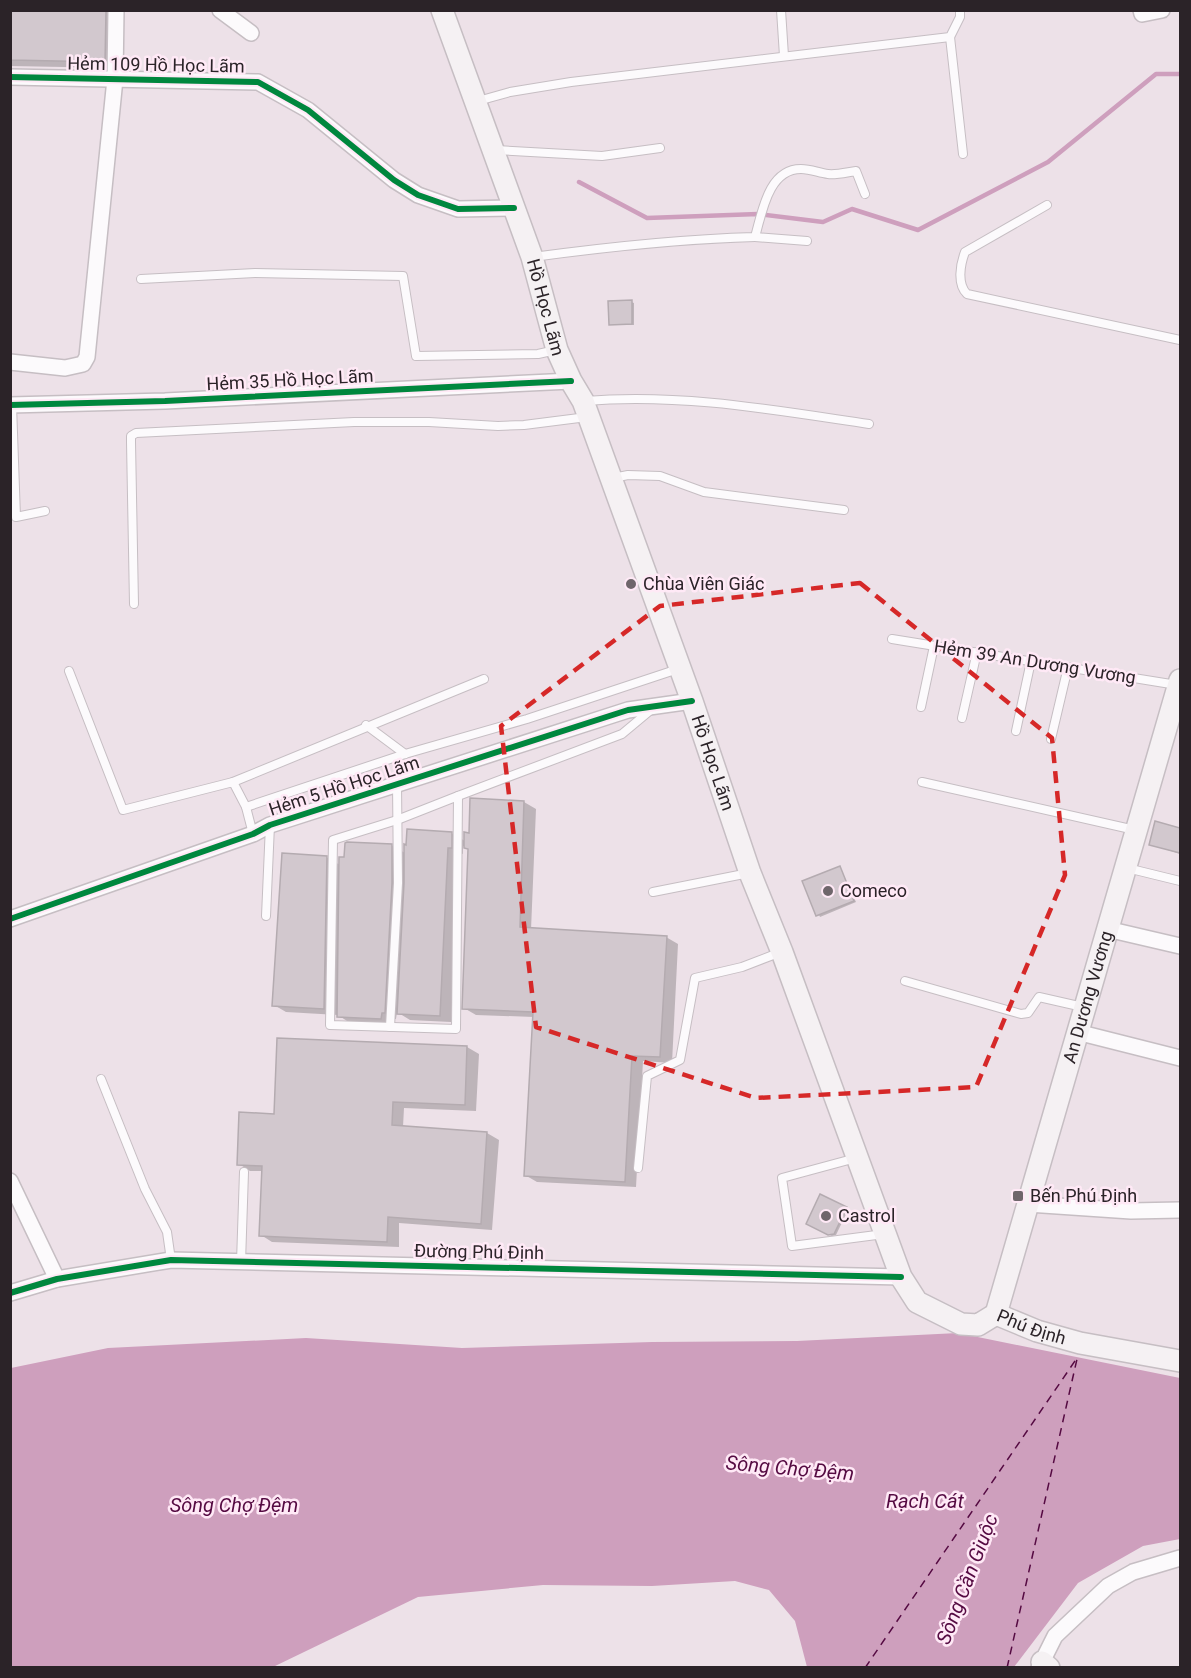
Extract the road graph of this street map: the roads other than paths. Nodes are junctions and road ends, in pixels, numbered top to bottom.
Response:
1 (116, 10) edge
2 (220, 10) edge
3 (442, 10) edge
4 (781, 10) edge
5 (960, 10) edge
6 (1141, 10) edge
7 (1162, 10) edge
8 (251, 33) dead end
9 (950, 37) junction
10 (784, 56) junction
11 (10, 77) edge
12 (115, 79) junction
13 (477, 102) junction
14 (660, 148) dead end
15 (492, 150) junction
16 (963, 154) dead end
17 (865, 194) dead end
18 (1047, 205) dead end
19 (514, 208) junction
20 (755, 237) junction
21 (807, 241) dead end
22 (532, 257) junction
23 (141, 279) dead end
24 (1180, 340) edge
25 (557, 350) junction
26 (10, 362) edge
27 (571, 381) junction
28 (11, 405) edge
29 (586, 409) junction
30 (869, 424) dead end
31 (612, 478) junction
32 (844, 510) dead end
33 (45, 511) dead end
34 (134, 604) dead end
35 (892, 639) dead end
36 (934, 646) junction
37 (977, 652) junction
38 (1031, 661) junction
39 (1068, 667) junction
40 (679, 668) junction
41 (69, 671) dead end
42 (484, 679) dead end
43 (1179, 692) edge
44 (692, 701) junction
45 (654, 707) junction
46 (921, 707) dead end
47 (962, 718) dead end
48 (366, 725) junction
49 (1016, 731) dead end
50 (1051, 739) dead end
51 (405, 754) junction
52 (233, 782) junction
53 (922, 782) dead end
54 (398, 784) junction
55 (458, 796) junction
56 (246, 807) junction
57 (397, 820) junction
58 (270, 825) junction
59 (1136, 830) junction
60 (252, 834) junction
61 (1125, 868) junction
62 (750, 873) junction
63 (1180, 881) edge
64 (653, 892) dead end
65 (266, 916) dead end
66 (10, 919) edge
67 (1107, 929) junction
68 (1180, 946) edge
69 (782, 952) junction
70 (905, 981) dead end
71 (1084, 1008) junction
72 (390, 1027) junction
73 (1077, 1032) junction
74 (1180, 1058) edge
75 (101, 1079) dead end
76 (857, 1158) junction
77 (638, 1168) dead end
78 (244, 1172) dead end
79 (10, 1181) edge
80 (1028, 1204) junction
81 (1180, 1210) edge
82 (886, 1233) junction
83 (171, 1260) junction
84 (241, 1262) junction
85 (901, 1277) junction
86 (57, 1280) junction
87 (10, 1293) edge
88 (996, 1314) junction
89 (1180, 1361) edge
90 (1180, 1558) edge
91 (1043, 1666) edge

1 - 12 street
2 - 8 street
3 - 13 main road, Hồ Học Lãm
4 - 10 lane
5 - 9 lane
6 - 7 street
9 - 10 lane
9 - 16 lane
10 - 13 lane
11 - 12 street, Hẻm 109 Hồ Học Lãm
12 - 19 street, Hẻm 109 Hồ Học Lãm
12 - 26 street
13 - 15 main road, Hồ Học Lãm
14 - 15 lane
15 - 19 main road, Hồ Học Lãm
17 - 20 lane
18 - 24 lane
19 - 22 main road, Hồ Học Lãm
20 - 21 lane
20 - 22 lane
22 - 25 main road, Hồ Học Lãm
23 - 25 lane
25 - 27 main road, Hồ Học Lãm
27 - 28 street, Hẻm 35 Hồ Học Lãm
27 - 29 main road, Hồ Học Lãm
28 - 33 lane
29 - 30 lane
29 - 31 main road, Hồ Học Lãm
29 - 34 lane
31 - 32 lane
31 - 40 main road, Hồ Học Lãm
35 - 36 lane, Hẻm 39 An Dương Vương
36 - 37 lane, Hẻm 39 An Dương Vương
36 - 46 lane
37 - 38 lane, Hẻm 39 An Dương Vương
37 - 47 lane
38 - 39 lane, Hẻm 39 An Dương Vương
38 - 49 lane
39 - 43 lane, Hẻm 39 An Dương Vương
39 - 50 lane
40 - 44 main road, Hồ Học Lãm
40 - 51 lane
41 - 52 lane
42 - 48 lane
43 - 59 main road, An Dương Vương
44 - 45 street, Hẻm 5 Hồ Học Lãm
44 - 62 main road, Hồ Học Lãm
45 - 54 street, Hẻm 5 Hồ Học Lãm
45 - 55 lane
48 - 51 lane
48 - 52 lane
51 - 56 lane
52 - 56 lane
53 - 59 lane
54 - 57 lane
54 - 58 street, Hẻm 5 Hồ Học Lãm
55 - 57 lane
55 - 72 lane
56 - 60 lane
57 - 72 lane
57 - 72 lane
58 - 60 street, Hẻm 5 Hồ Học Lãm
58 - 65 lane
59 - 61 main road, An Dương Vương
60 - 66 street, Hẻm 5 Hồ Học Lãm
61 - 63 lane
61 - 67 main road, An Dương Vương
62 - 64 lane
62 - 69 main road, Hồ Học Lãm
67 - 68 street
67 - 71 main road, An Dương Vương
69 - 76 main road, Hồ Học Lãm
69 - 77 lane
70 - 71 lane
71 - 73 main road, An Dương Vương
73 - 74 street
73 - 80 main road, An Dương Vương
75 - 83 lane
76 - 82 main road, Hồ Học Lãm
76 - 82 lane
78 - 84 lane
79 - 86 street
80 - 81 street
80 - 88 main road, An Dương Vương
82 - 85 main road, Hồ Học Lãm
83 - 84 street, Đường Phú Định
83 - 86 street, Đường Phú Định
84 - 85 street, Đường Phú Định
85 - 88 main road, Phú Định
86 - 87 street, Đường Phú Định
88 - 89 main road, Phú Định
90 - 91 street

